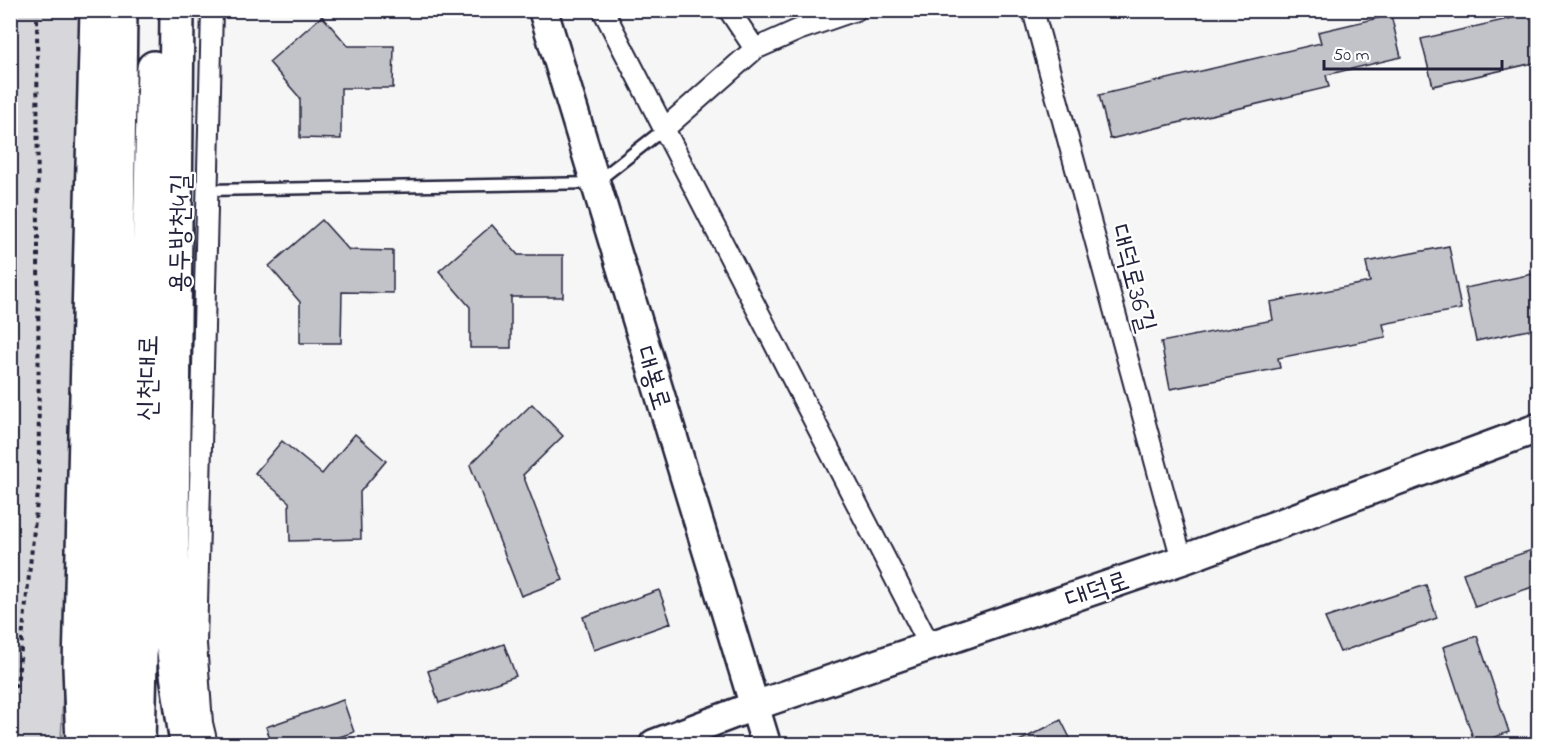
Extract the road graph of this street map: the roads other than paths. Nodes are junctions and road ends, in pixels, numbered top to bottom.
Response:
1 (97, 10) edge
2 (120, 10) edge
3 (155, 10) edge
4 (177, 10) edge
5 (212, 10) edge
6 (543, 10) edge
7 (603, 10) edge
8 (729, 10) edge
9 (856, 10) edge
10 (1033, 10) edge
11 (755, 49) junction
12 (664, 129) junction
13 (595, 183) junction
14 (207, 190) junction
15 (1539, 428) edge
16 (1182, 560) junction
17 (173, 646) junction
18 (930, 646) junction
19 (754, 706) junction
20 (83, 744) edge
21 (110, 744) edge
22 (138, 744) edge
23 (170, 744) edge
24 (187, 744) edge
25 (207, 744) edge
26 (654, 744) edge
27 (766, 744) edge

1 - 20 highway
2 - 21 highway, 신천대로
3 - 22 highway, 신천대로
4 - 17 highway
5 - 14 street, 용두방천4길
6 - 13 main road, 대봉로
7 - 12 street
8 - 11 street
9 - 11 street
10 - 16 street, 대덕로36길
11 - 12 street
12 - 13 lane
12 - 18 street
13 - 14 lane
13 - 19 main road, 대봉로
14 - 25 street, 용두방천4길
15 - 16 main road, 대덕로
16 - 18 main road, 대덕로
17 - 23 highway
17 - 24 highway
18 - 19 main road, 대덕로
19 - 26 main road, 대덕로
19 - 27 main road, 대봉로

